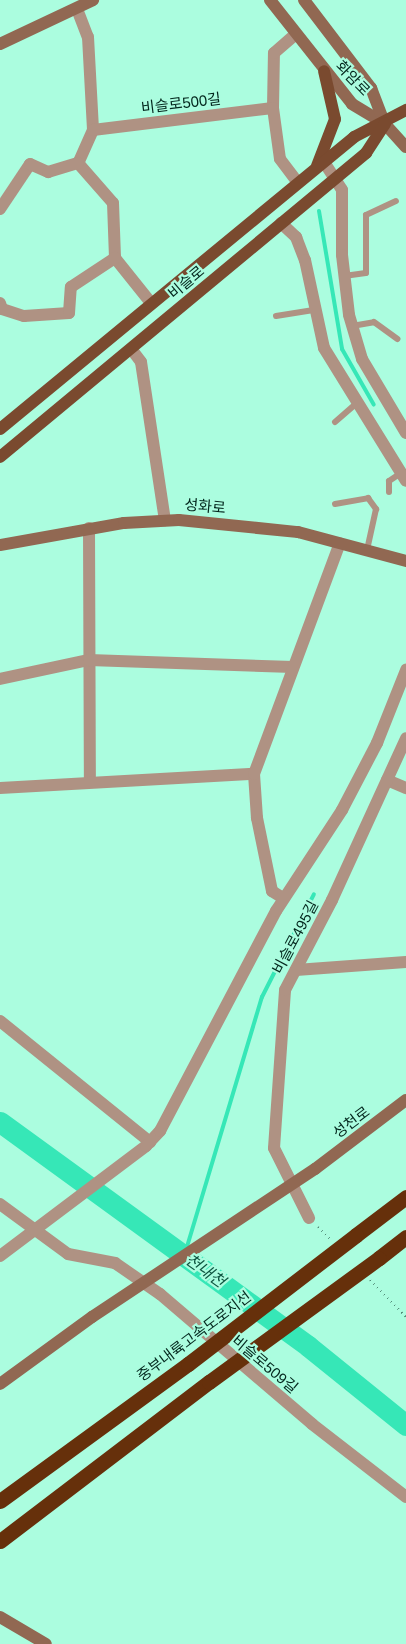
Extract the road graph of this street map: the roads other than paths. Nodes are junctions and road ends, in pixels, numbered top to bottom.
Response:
1 (93, 0) edge
2 (270, 0) edge
3 (304, 0) edge
4 (77, 9) junction
5 (295, 34) junction
6 (0, 44) edge
7 (324, 71) junction
8 (273, 108) junction
9 (406, 110) edge
10 (385, 124) junction
11 (92, 130) junction
12 (406, 147) edge
13 (78, 163) junction
14 (321, 165) junction
15 (336, 178) junction
16 (298, 183) junction
17 (396, 201) dead end
18 (0, 209) edge
19 (281, 223) junction
20 (115, 258) junction
21 (344, 276) junction
22 (0, 303) edge
23 (151, 303) junction
24 (314, 310) junction
25 (276, 316) dead end
26 (352, 326) junction
27 (397, 339) dead end
28 (132, 350) junction
29 (356, 404) junction
30 (336, 422) dead end
31 (0, 428) edge
32 (406, 432) edge
33 (0, 457) edge
34 (404, 477) edge
35 (389, 492) dead end
36 (335, 504) dead end
37 (166, 520) junction
38 (89, 528) junction
39 (340, 542) junction
40 (0, 545) edge
41 (367, 550) junction
42 (406, 561) edge
43 (89, 660) junction
44 (294, 667) junction
45 (406, 670) edge
46 (0, 679) edge
47 (406, 738) edge
48 (254, 774) junction
49 (388, 780) junction
50 (90, 782) junction
51 (0, 788) edge
52 (406, 788) edge
53 (284, 898) junction
54 (406, 962) edge
55 (296, 970) junction
56 (0, 1021) edge
57 (406, 1100) edge
58 (148, 1144) junction
59 (406, 1197) edge
60 (0, 1204) edge
61 (309, 1218) dead end
62 (38, 1228) junction
63 (406, 1237) edge
64 (0, 1256) edge
65 (0, 1384) edge
66 (406, 1497) edge
67 (0, 1501) edge
68 (0, 1541) edge
69 (0, 1617) edge
70 (46, 1644) edge

1 - 4 main road
2 - 5 main road, 화암로
3 - 10 main road, 화암로
4 - 6 main road
4 - 11 street
5 - 7 main road, 화암로
5 - 8 street
7 - 10 main road, 화암로
7 - 14 main road
8 - 11 street, 비슬로500길
8 - 16 street
9 - 10 main road, 비슬로
10 - 12 main road
10 - 14 main road, 비슬로
10 - 15 main road, 비슬로
11 - 13 street
13 - 18 street
13 - 20 street
14 - 15 street
14 - 16 main road, 비슬로
15 - 19 main road, 비슬로
15 - 21 street
16 - 23 main road, 비슬로
17 - 21 lane
19 - 24 street
19 - 28 main road, 비슬로
20 - 22 street
20 - 23 street
21 - 26 street
23 - 31 main road, 비슬로
24 - 25 lane
24 - 29 street
26 - 27 lane
26 - 32 street
28 - 33 main road, 비슬로
28 - 37 street
29 - 30 lane
29 - 34 street
34 - 35 lane
36 - 41 lane
37 - 38 main road, 성화로
37 - 39 main road, 성화로
38 - 40 main road, 성화로
38 - 43 street
39 - 41 main road, 성화로
39 - 44 street
41 - 42 main road, 성화로
43 - 44 street
43 - 46 street
43 - 50 street
44 - 48 street
45 - 53 street
47 - 49 street, 비슬로495길
48 - 50 street
48 - 53 street
49 - 52 street
49 - 55 street, 비슬로495길
50 - 51 street
53 - 58 street
54 - 55 street
55 - 61 street, 비슬로495길
56 - 58 street
57 - 65 main road, 성천로, bridge
58 - 62 street
59 - 67 highway, 중부내륙고속도로지선, bridge
60 - 62 street, 비슬로509길
62 - 64 street
62 - 66 street, 비슬로509길
63 - 68 highway, bridge
69 - 70 main road

